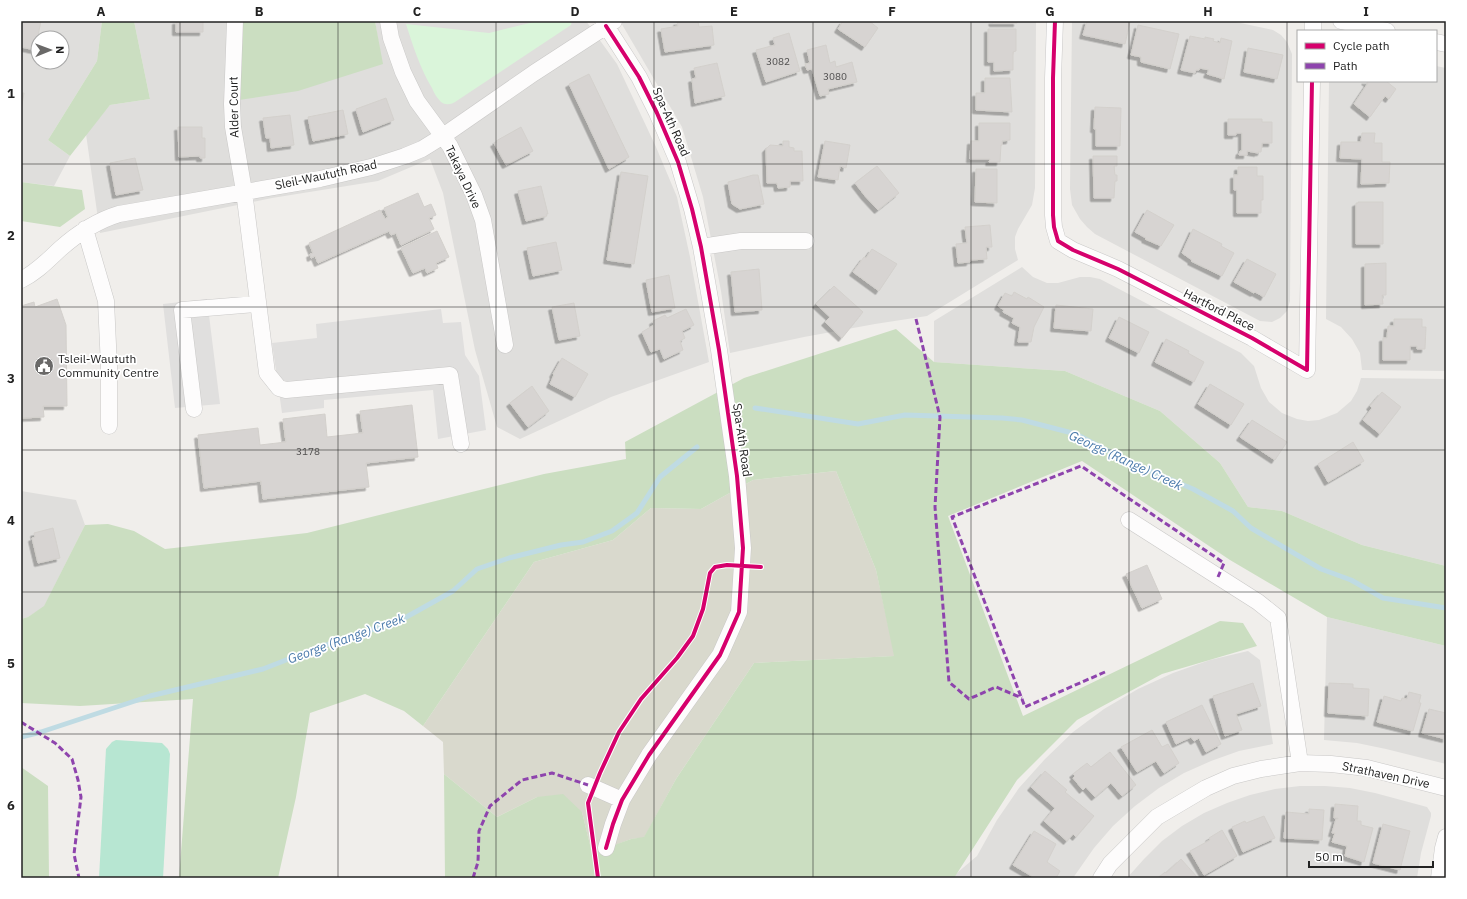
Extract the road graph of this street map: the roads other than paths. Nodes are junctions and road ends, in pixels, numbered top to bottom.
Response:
1 (235, 21) edge
2 (388, 21) edge
3 (1055, 21) edge
4 (1341, 21) edge
5 (608, 23) edge
6 (1382, 30) edge
7 (1312, 82) edge
8 (443, 136) junction
9 (244, 191) junction
10 (85, 229) junction
11 (806, 240) dead end
12 (701, 247) junction
13 (21, 280) edge
14 (257, 304) junction
15 (505, 345) dead end
16 (194, 409) dead end
17 (109, 426) dead end
18 (461, 444) dead end
19 (1129, 520) dead end
20 (1300, 764) junction
21 (588, 785) dead end
22 (1446, 788) edge
23 (622, 800) junction
24 (1446, 837) edge
25 (606, 848) dead end
26 (1101, 878) edge
27 (1439, 878) edge

1 - 9 street, Alder Court
2 - 8 street, Takaya Drive
3 - 7 street, Hartford Place
4 - 6 street
5 - 8 street, Sleil-Waututh Road
5 - 12 street, Spa-Ath Road
8 - 9 street, Sleil-Waututh Road
8 - 15 street, Takaya Drive
9 - 10 street, Sleil-Waututh Road
9 - 14 street, Alder Court
10 - 13 street, Sleil-Waututh Road
10 - 17 street
11 - 12 street
12 - 23 street, Spa-Ath Road
14 - 16 street
14 - 18 street, Alder Court
19 - 20 street
20 - 22 street, Strathaven Drive
20 - 26 street, Strathaven Drive
21 - 23 street
23 - 25 street, Spa-Ath Road
24 - 27 street

